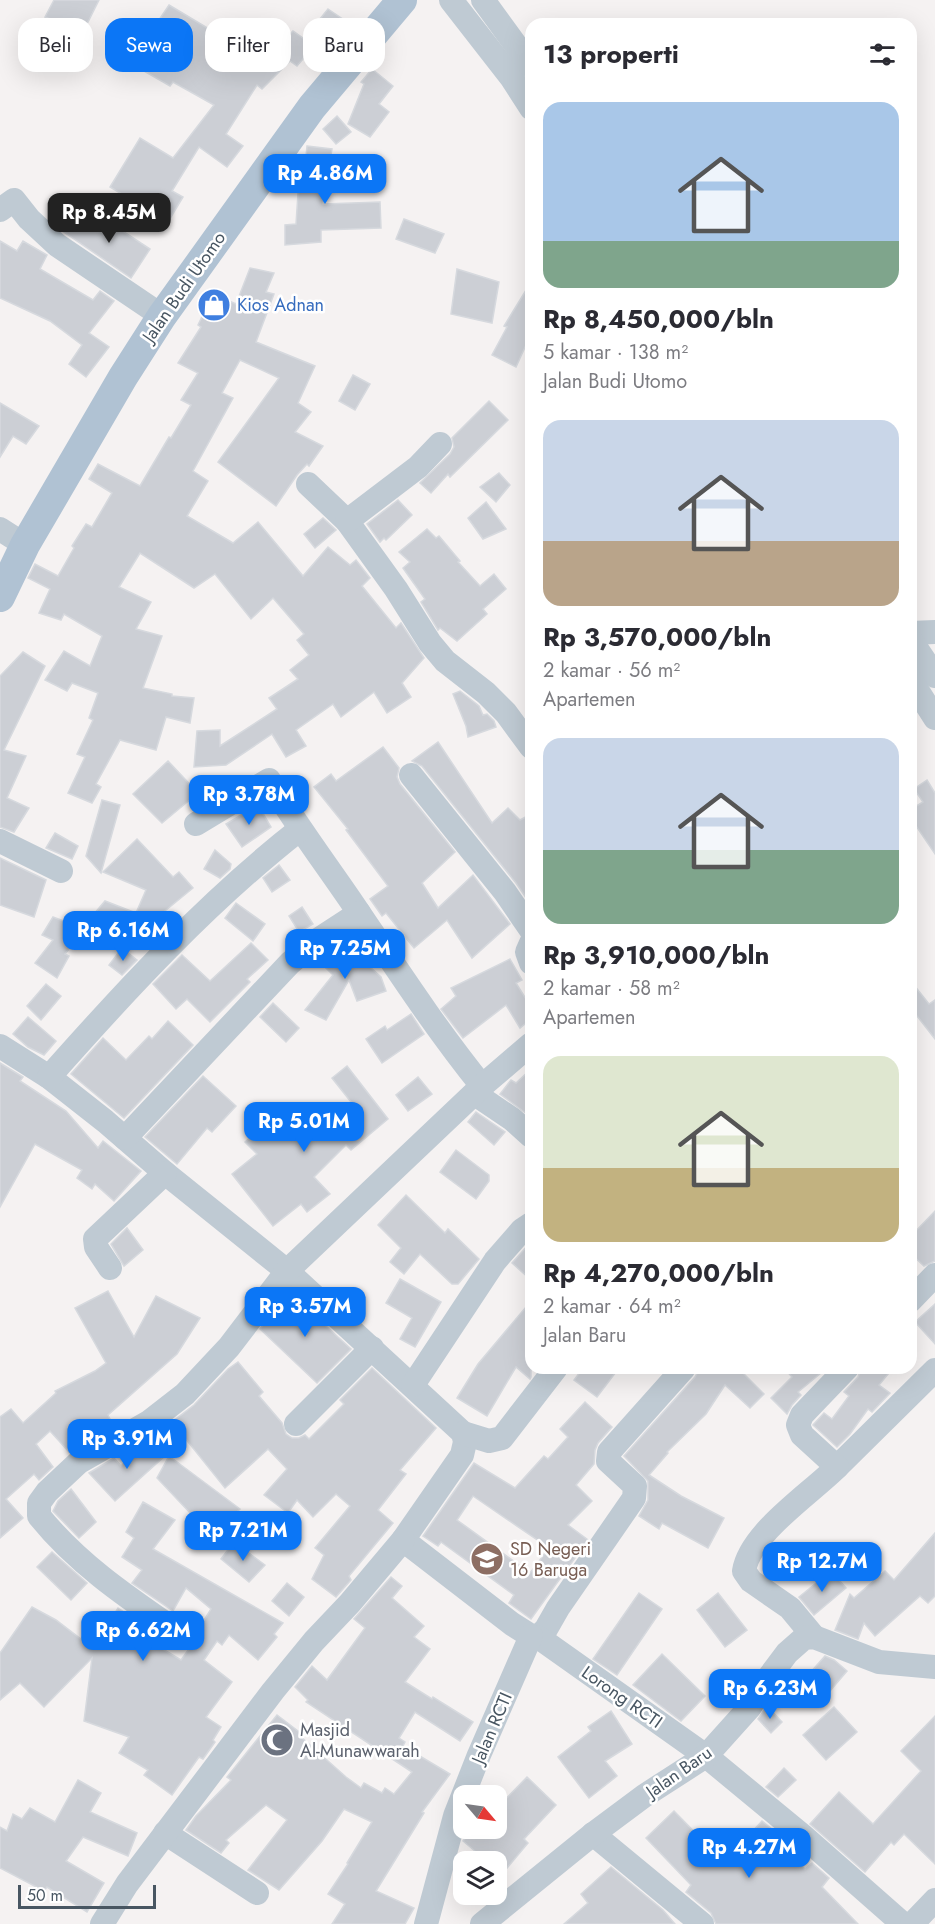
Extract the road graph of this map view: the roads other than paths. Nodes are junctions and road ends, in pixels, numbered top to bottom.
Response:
1 (402, 0) edge
2 (451, 0) edge
3 (483, 0) edge
4 (525, 58) edge
5 (525, 99) edge
6 (5, 198) edge
7 (162, 316) junction
8 (440, 444) dead end
9 (308, 484) dead end
10 (347, 521) junction
11 (0, 529) edge
12 (25, 545) junction
13 (0, 597) edge
14 (935, 632) edge
15 (917, 633) edge
16 (917, 649) edge
17 (935, 676) edge
18 (917, 691) edge
19 (926, 707) edge
20 (525, 739) edge
21 (411, 774) dead end
22 (196, 824) dead end
23 (300, 830) junction
24 (0, 841) edge
25 (61, 871) dead end
26 (358, 913) junction
27 (525, 921) edge
28 (0, 1046) edge
29 (525, 1049) edge
30 (49, 1077) junction
31 (478, 1090) junction
32 (525, 1131) edge
33 (125, 1138) junction
34 (165, 1173) junction
35 (525, 1228) edge
36 (110, 1268) dead end
37 (287, 1271) junction
38 (935, 1275) edge
39 (917, 1294) edge
40 (372, 1348) junction
41 (935, 1370) edge
42 (551, 1374) edge
43 (679, 1374) edge
44 (841, 1374) edge
45 (413, 1385) junction
46 (296, 1424) dead end
47 (464, 1433) junction
48 (837, 1467) junction
49 (403, 1540) junction
50 (172, 1628) dead end
51 (534, 1637) junction
52 (814, 1637) junction
53 (935, 1667) edge
54 (706, 1756) junction
55 (165, 1833) junction
56 (593, 1834) junction
57 (257, 1893) dead end
58 (935, 1900) edge
59 (102, 1924) edge
60 (426, 1924) edge
61 (482, 1924) edge
62 (702, 1924) edge
63 (903, 1924) edge
64 (912, 1924) edge

1 - 7 main road, Jalan Budi Utomo
2 - 5 street
3 - 4 street
6 - 7 street
7 - 12 main road, Jalan Budi Utomo
8 - 10 street
9 - 10 street
10 - 20 street
11 - 12 street
12 - 13 main road, Jalan Budi Utomo
14 - 15 street
16 - 17 street
18 - 19 street
21 - 27 street
22 - 23 street
23 - 26 street
23 - 30 street
24 - 25 street
26 - 31 street
26 - 33 street
28 - 30 street
29 - 31 street
30 - 33 street
31 - 32 street
31 - 37 street
33 - 34 street
34 - 36 street
34 - 37 street
35 - 45 street
37 - 40 street
37 - 50 street
38 - 39 street
40 - 45 street
40 - 46 street
41 - 48 street
42 - 47 street
43 - 51 street, Jalan RCTI
44 - 48 street
45 - 47 street
47 - 49 street
48 - 52 street
49 - 51 street, Lorong RCTI
49 - 55 street
51 - 54 street, Lorong RCTI
51 - 60 street, Jalan RCTI
52 - 53 street
52 - 54 street, Jalan Baru
54 - 56 street, Jalan Baru
54 - 63 street, Lorong RCTI
55 - 57 street
55 - 59 street
56 - 61 street, Jalan Baru
56 - 62 street
58 - 64 street

